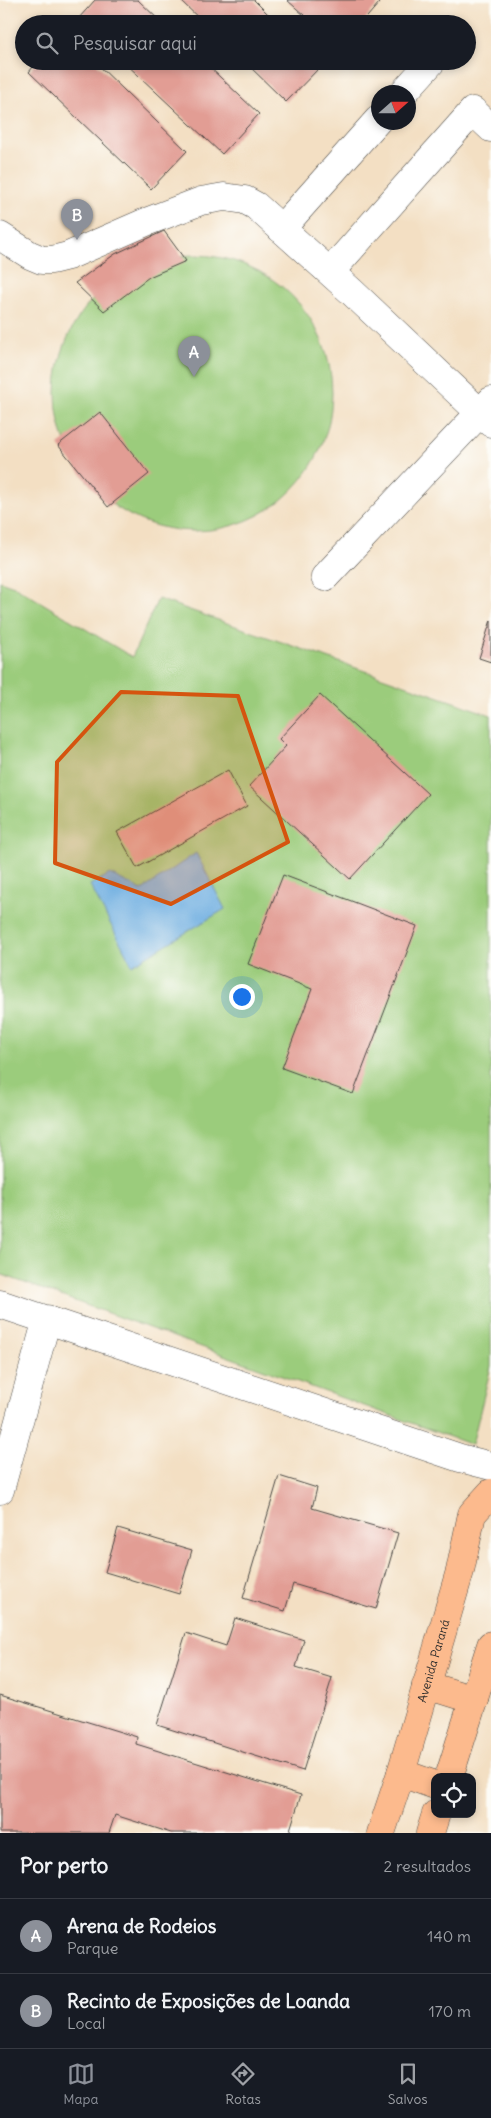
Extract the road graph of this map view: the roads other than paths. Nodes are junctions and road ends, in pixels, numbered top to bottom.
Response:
1 (424, 70) edge
2 (410, 85) edge
3 (371, 128) edge
4 (491, 128) edge
5 (281, 229) junction
6 (0, 236) edge
7 (330, 272) junction
8 (488, 412) edge
9 (325, 577) dead end
10 (0, 1304) edge
11 (47, 1319) junction
12 (491, 1466) edge
13 (0, 1490) edge
14 (491, 1493) edge
15 (491, 1645) edge
16 (426, 1685) junction
17 (474, 1700) junction
18 (401, 1773) junction
19 (450, 1773) edge
20 (431, 1784) edge
21 (435, 1818) edge
22 (381, 1833) edge
23 (430, 1833) edge

1 - 2 street
3 - 5 street
4 - 7 street
5 - 6 street
5 - 7 street
7 - 8 street
8 - 9 street
10 - 11 street
11 - 12 street
11 - 13 street
14 - 16 main road, Avenida Paraná
15 - 17 main road
16 - 17 main road
16 - 18 main road, Avenida Paraná
17 - 19 main road
18 - 20 main road
18 - 22 main road, Avenida Paraná
21 - 23 main road

